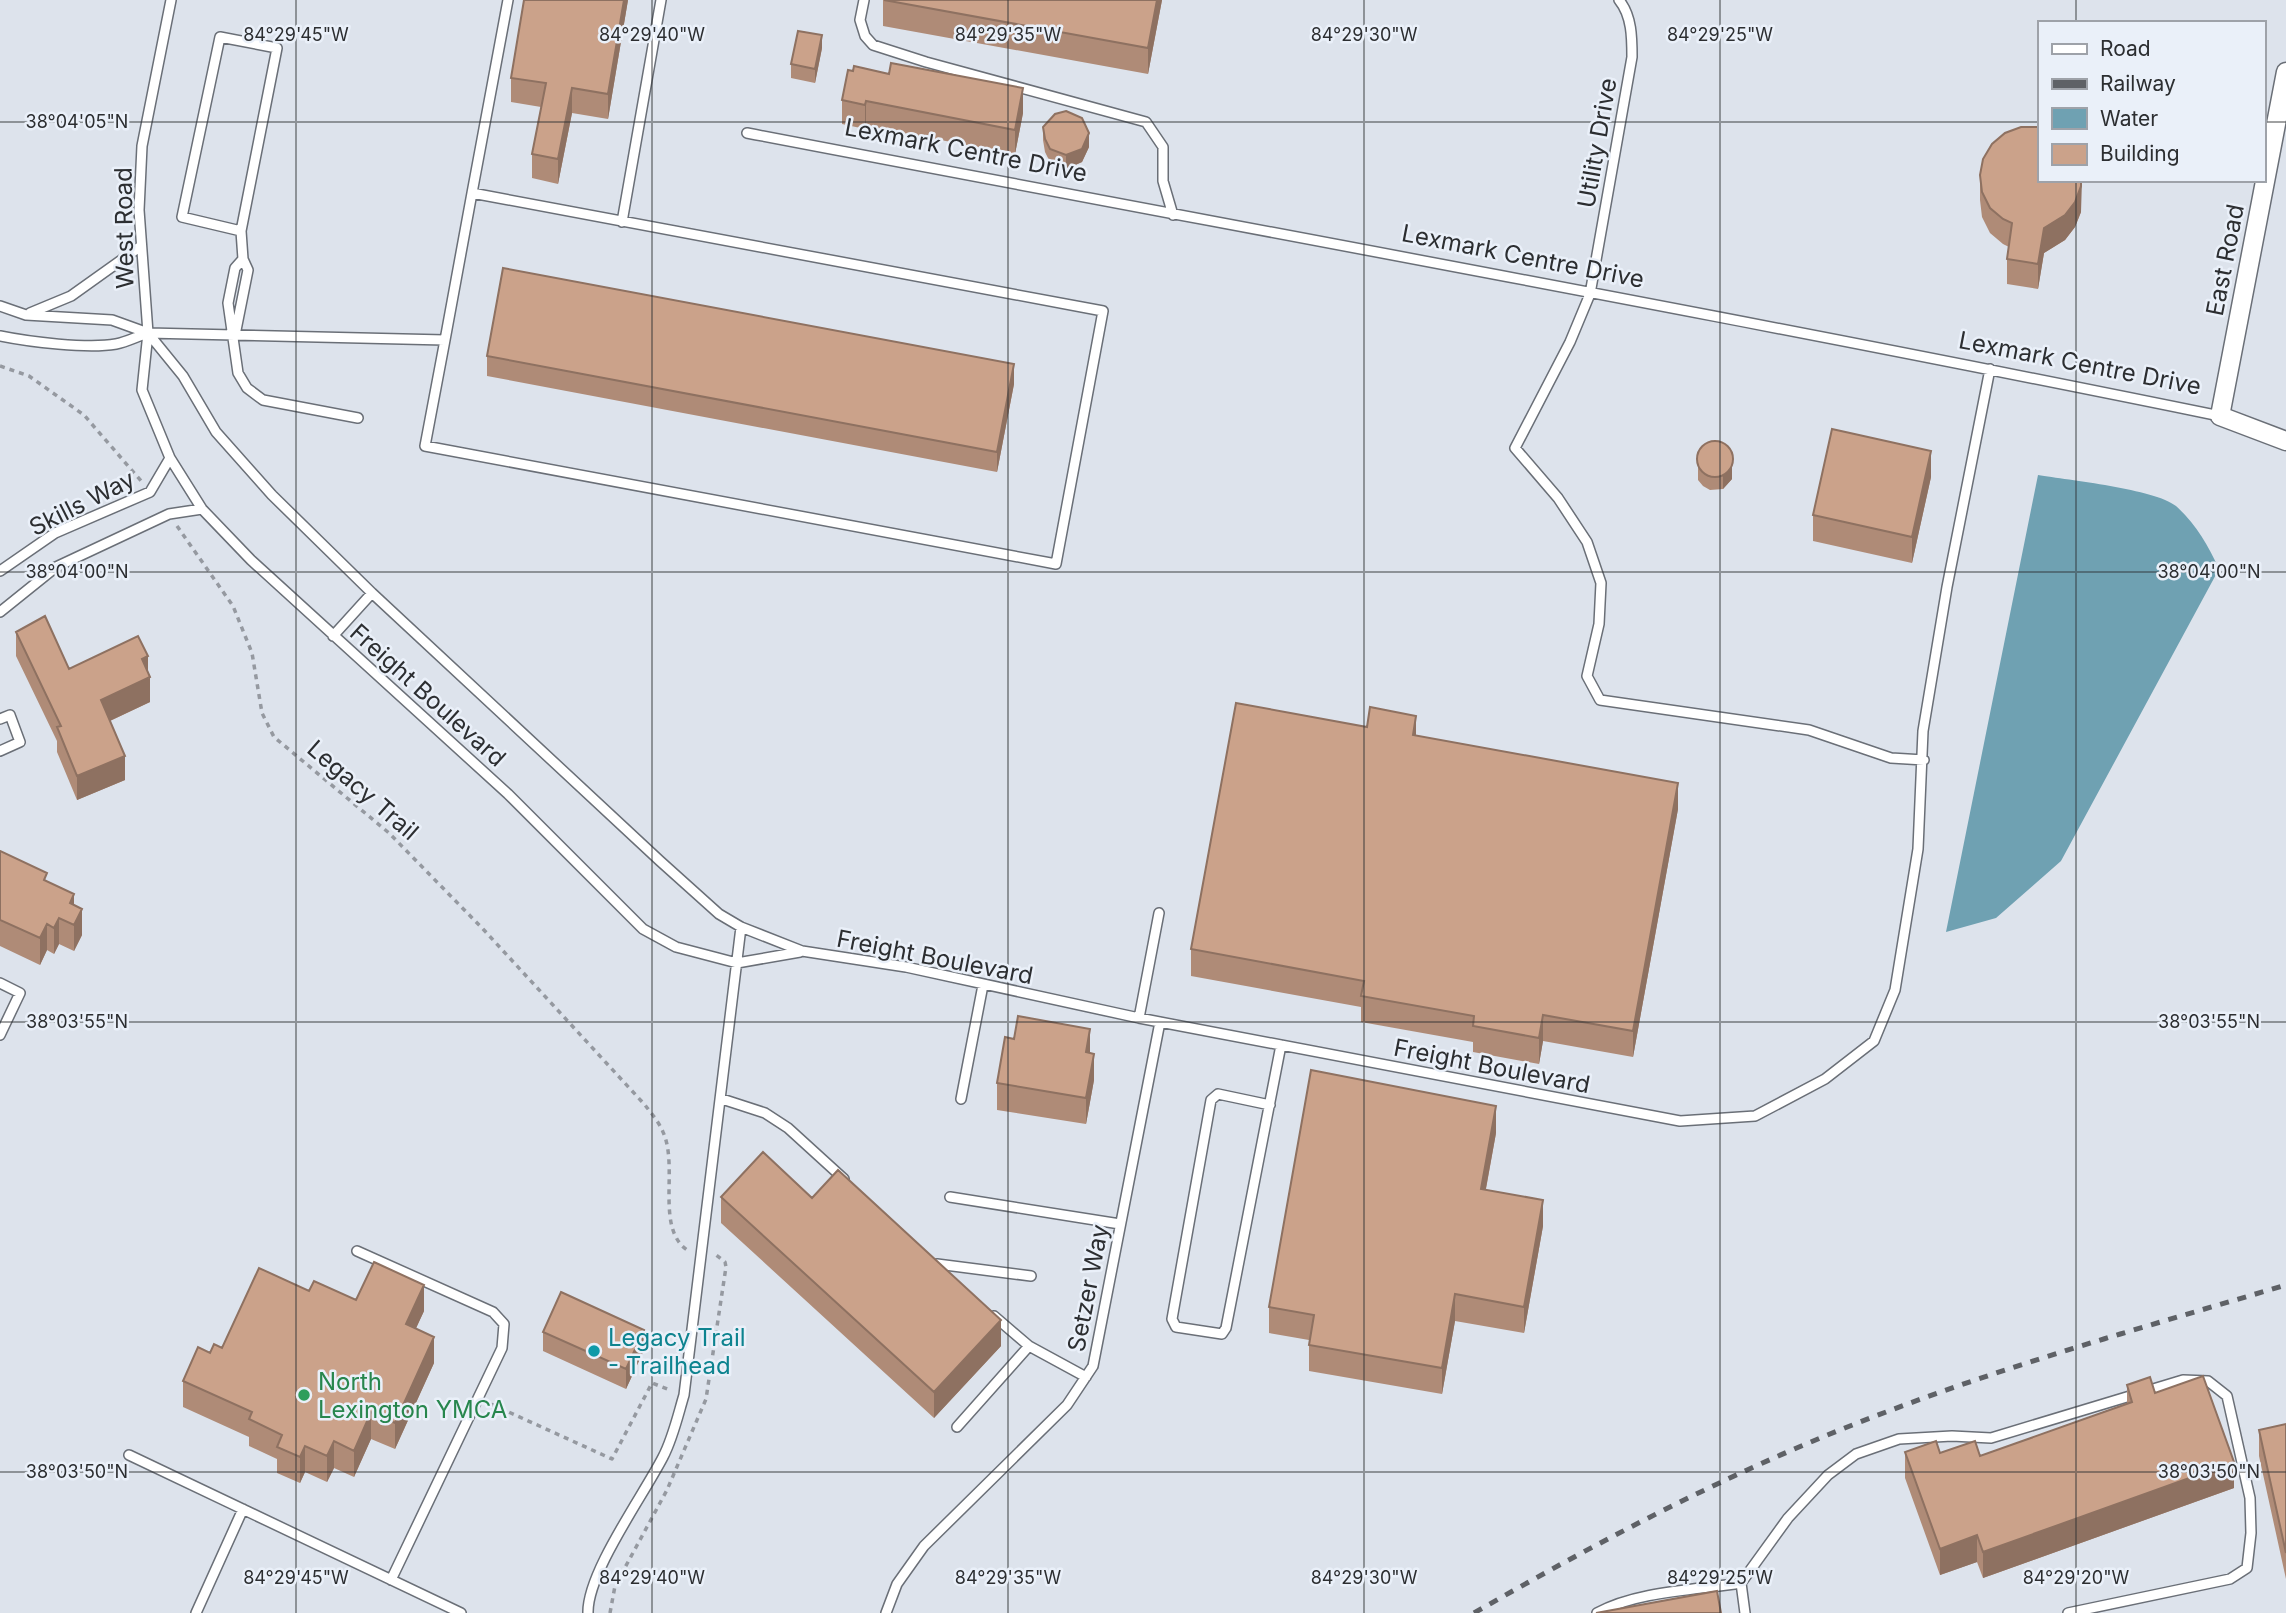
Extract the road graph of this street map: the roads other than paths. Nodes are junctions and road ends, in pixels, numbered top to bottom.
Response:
1 (171, 0) edge
2 (508, 0) edge
3 (661, 0) edge
4 (864, 0) edge
5 (1619, 0) edge
6 (1626, 0) edge
7 (1628, 18) junction
8 (2286, 72) edge
9 (747, 133) dead end
10 (2265, 181) edge
11 (2265, 182) edge
12 (472, 193) junction
13 (1173, 215) junction
14 (622, 222) junction
15 (240, 231) junction
16 (141, 246) junction
17 (1590, 294) junction
18 (0, 306) edge
19 (26, 315) junction
20 (148, 333) junction
21 (235, 335) junction
22 (0, 336) edge
23 (445, 340) junction
24 (1990, 369) junction
25 (2220, 416) junction
26 (358, 418) dead end
27 (2286, 441) edge
28 (170, 458) junction
29 (202, 509) junction
30 (0, 572) edge
31 (372, 593) junction
32 (0, 612) edge
33 (333, 636) junction
34 (0, 719) edge
35 (0, 751) edge
36 (1924, 760) junction
37 (1159, 914) dead end
38 (741, 927) junction
39 (802, 951) junction
40 (737, 963) junction
41 (0, 984) edge
42 (983, 985) junction
43 (1139, 1017) junction
44 (1160, 1022) junction
45 (0, 1035) edge
46 (1281, 1045) junction
47 (722, 1099) junction
48 (961, 1099) dead end
49 (1269, 1105) junction
50 (847, 1182) edge
51 (950, 1197) dead end
52 (1120, 1224) junction
53 (357, 1251) dead end
54 (927, 1255) edge
55 (937, 1264) junction
56 (946, 1273) edge
57 (1031, 1276) dead end
58 (984, 1307) edge
59 (1029, 1346) junction
60 (1086, 1377) junction
61 (957, 1427) dead end
62 (129, 1455) dead end
63 (243, 1509) junction
64 (391, 1580) junction
65 (1741, 1583) junction
66 (196, 1613) edge
67 (461, 1613) edge
68 (588, 1613) edge
69 (886, 1613) edge
70 (1597, 1613) edge
71 (1745, 1613) edge
72 (2068, 1613) edge

1 - 16 lane, West Road
2 - 12 lane
3 - 14 lane
4 - 13 lane
5 - 7 lane, Utility Drive
6 - 7 lane
7 - 17 lane, Utility Drive
8 - 10 street, East Road
9 - 13 lane, Lexmark Centre Drive
11 - 25 street, East Road
12 - 14 lane
12 - 23 lane
13 - 17 lane, Lexmark Centre Drive
14 - 23 lane
15 - 15 lane
15 - 21 lane
16 - 19 lane
16 - 20 lane, West Road
17 - 24 lane, Lexmark Centre Drive
17 - 36 lane, Utility Drive
18 - 19 lane
19 - 20 lane
20 - 21 lane
20 - 22 lane
20 - 28 lane, Freight Boulevard
20 - 31 lane, Freight Boulevard
21 - 23 lane
21 - 26 lane
24 - 25 lane, Lexmark Centre Drive
24 - 36 lane, Freight Boulevard
25 - 27 street, Lexmark Centre Drive
28 - 29 lane, Freight Boulevard
28 - 30 lane, Skills Way
29 - 32 lane, Skills Way
29 - 33 lane, Freight Boulevard
31 - 33 lane
31 - 38 lane, Freight Boulevard
33 - 40 lane, Freight Boulevard
34 - 35 lane
36 - 46 lane, Freight Boulevard
37 - 43 lane
38 - 39 lane, Freight Boulevard
38 - 40 lane
39 - 40 lane, Freight Boulevard
39 - 42 lane, Freight Boulevard
40 - 47 lane
41 - 45 lane
42 - 43 lane, Freight Boulevard
42 - 48 lane
43 - 44 lane, Freight Boulevard
44 - 46 lane, Freight Boulevard
44 - 52 lane, Setzer Way
46 - 49 lane
47 - 50 lane
47 - 68 lane
49 - 49 lane
51 - 52 lane
52 - 60 lane, Setzer Way
53 - 64 lane
54 - 55 lane
55 - 56 lane
55 - 57 lane
58 - 59 lane
59 - 60 lane
59 - 61 lane
60 - 69 lane, Setzer Way
62 - 63 lane
63 - 64 lane
63 - 66 lane
64 - 67 lane
65 - 70 lane
65 - 71 lane
65 - 72 lane

